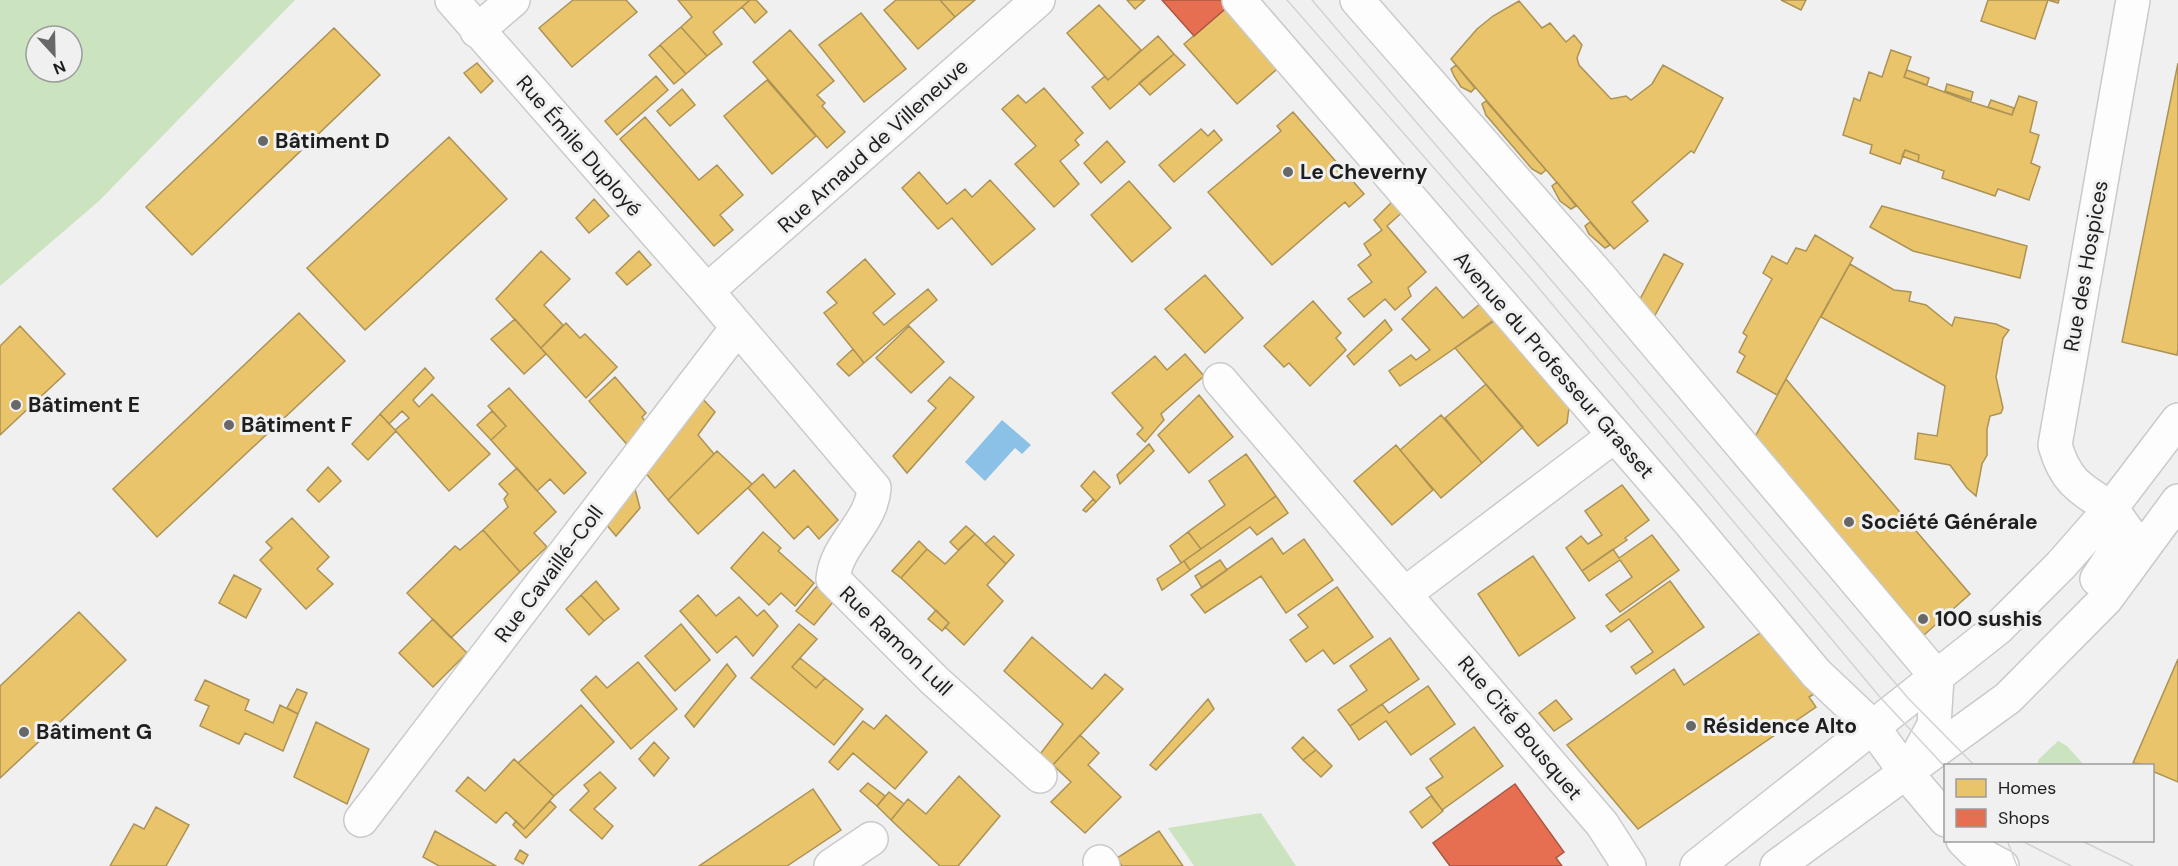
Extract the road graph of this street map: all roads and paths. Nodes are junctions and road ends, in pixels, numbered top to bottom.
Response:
1 (452, 0) edge
2 (513, 0) edge
3 (1038, 0) edge
4 (1239, 0) edge
5 (1357, 0) edge
6 (2133, 0) edge
7 (477, 30) junction
8 (707, 291) junction
9 (736, 328) junction
10 (1220, 380) dead end
11 (2178, 420) edge
12 (1614, 435) junction
13 (2178, 501) edge
14 (2111, 508) junction
15 (1406, 593) junction
16 (2032, 674) junction
17 (1937, 677) junction
18 (1872, 726) junction
19 (1907, 774) junction
20 (1040, 777) dead end
21 (1944, 818) edge
22 (362, 820) dead end
23 (871, 839) dead end
24 (1965, 842) edge
25 (1999, 865) edge
26 (831, 866) edge
27 (1629, 866) edge
28 (1697, 866) edge
29 (1777, 866) edge

1 - 7 street, Rue Émile Duployé
2 - 7 street
3 - 8 street, Rue Arnaud de Villeneuve
4 - 12 street, Avenue du Professeur Grasset
5 - 17 street
6 - 14 street, Rue des Hospices
7 - 8 street, Rue Émile Duployé
8 - 9 street, Rue Ramon Lull
9 - 20 street, Rue Ramon Lull
9 - 22 street, Rue Cavaillé-Coll
10 - 15 street, Rue Cité Bousquet
11 - 14 street
12 - 15 street
12 - 18 street, Avenue du Professeur Grasset
13 - 16 street
14 - 16 street
14 - 17 street
15 - 27 street, Rue Cité Bousquet
16 - 19 street
17 - 18 street
17 - 19 street
18 - 19 street, Avenue du Professeur Grasset
18 - 28 street
19 - 21 street, Avenue du Professeur Grasset
19 - 29 street
23 - 26 street
24 - 25 street

